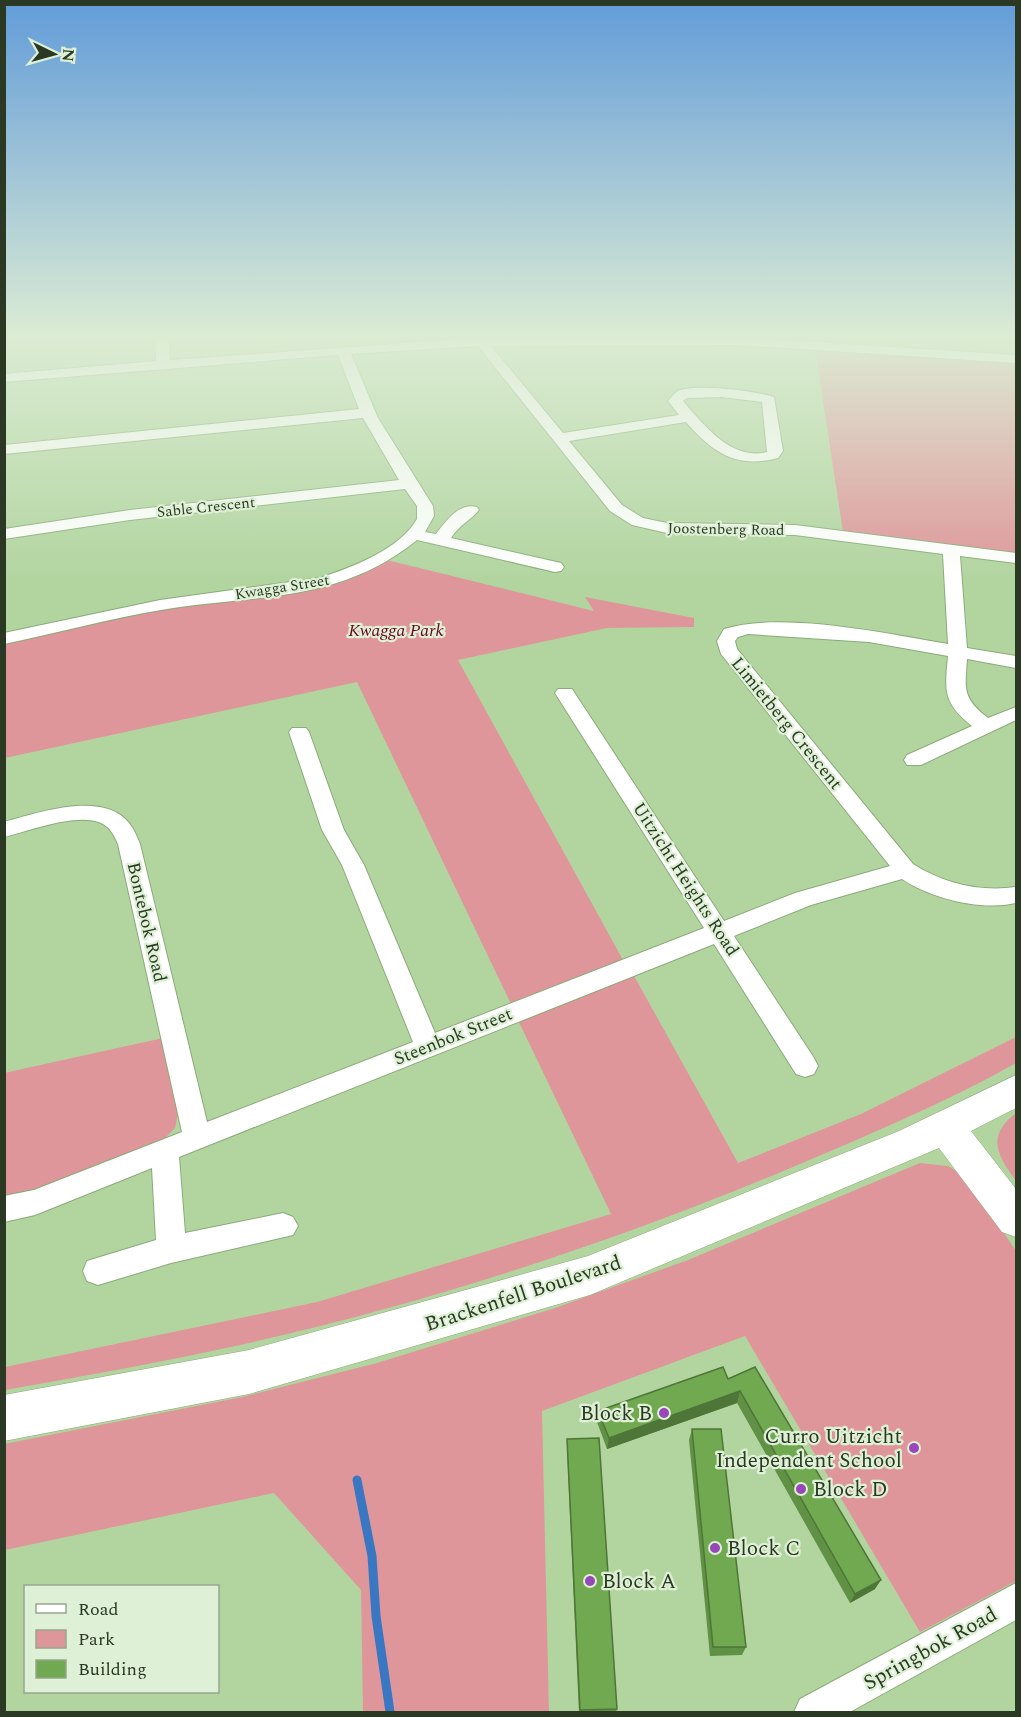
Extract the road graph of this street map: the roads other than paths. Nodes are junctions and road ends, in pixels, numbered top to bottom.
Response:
1 (316, 418) edge
2 (369, 418) edge
3 (543, 418) edge
4 (684, 418) edge
5 (692, 418) edge
6 (772, 418) edge
7 (559, 438) junction
8 (4, 450) edge
9 (408, 483) junction
10 (471, 510) dead end
11 (4, 534) edge
12 (413, 534) junction
13 (441, 540) junction
14 (951, 549) junction
15 (1017, 558) edge
16 (555, 567) dead end
17 (4, 639) edge
18 (958, 651) junction
19 (1017, 662) edge
20 (565, 693) dead end
21 (1017, 713) edge
22 (986, 727) junction
23 (299, 732) dead end
24 (914, 760) dead end
25 (4, 830) edge
26 (905, 870) junction
27 (1017, 895) edge
28 (720, 931) junction
29 (428, 1047) junction
30 (805, 1066) dead end
31 (1017, 1090) edge
32 (946, 1128) junction
33 (197, 1138) junction
34 (165, 1151) junction
35 (4, 1209) edge
36 (1017, 1219) edge
37 (283, 1226) dead end
38 (171, 1249) junction
39 (98, 1271) dead end
40 (4, 1418) edge
41 (1017, 1601) edge
42 (813, 1713) edge

1 - 8 street
2 - 9 street, Kwagga Street
3 - 7 street, Joostenberg Road
4 - 7 street
5 - 6 street
7 - 14 street, Joostenberg Road
9 - 11 street, Sable Crescent
9 - 12 street, Kwagga Street
10 - 13 street
12 - 13 street
12 - 17 street, Kwagga Street
13 - 16 street
14 - 15 street, Joostenberg Road
14 - 18 street
18 - 19 street, Limietberg Crescent
18 - 22 street
18 - 26 street, Limietberg Crescent
20 - 28 street, Uitzicht Heights Road
21 - 22 street
22 - 24 street
23 - 29 street
25 - 33 street, Bontebok Road
26 - 27 street, Limietberg Crescent
26 - 28 street, Steenbok Street
28 - 29 street, Steenbok Street
28 - 30 street, Uitzicht Heights Road
29 - 33 street, Steenbok Street
31 - 32 street, Brackenfell Boulevard
32 - 36 street
32 - 40 street, Brackenfell Boulevard
33 - 34 street, Steenbok Street
34 - 35 street, Steenbok Street
34 - 38 street
37 - 38 street
38 - 39 street
41 - 42 street, Springbok Road

